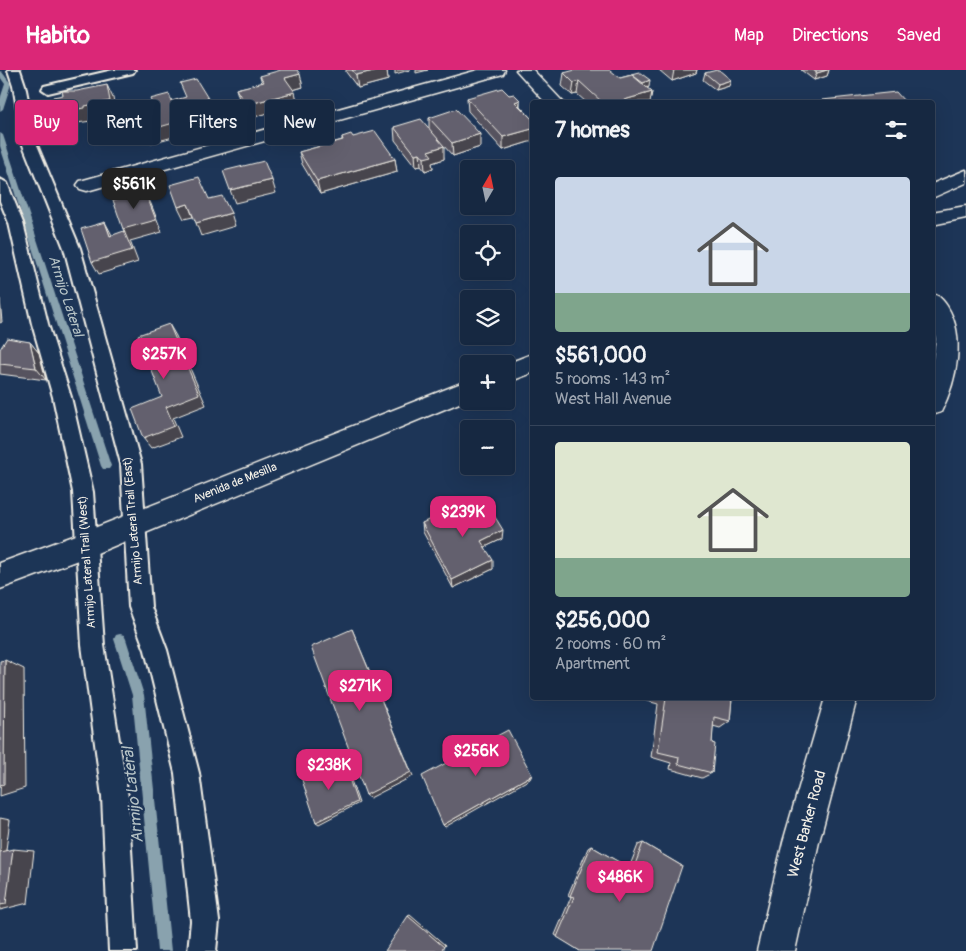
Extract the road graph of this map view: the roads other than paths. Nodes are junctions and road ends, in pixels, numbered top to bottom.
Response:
1 (14, 70) edge
2 (129, 70) edge
3 (498, 70) edge
4 (524, 70) edge
5 (48, 89) dead end
6 (552, 100) edge
7 (966, 176) edge
8 (0, 183) edge
9 (87, 186) dead end
10 (935, 191) edge
11 (966, 212) edge
12 (935, 218) edge
13 (935, 307) edge
14 (530, 364) edge
15 (515, 370) edge
16 (460, 393) edge
17 (935, 395) edge
18 (135, 524) junction
19 (87, 544) junction
20 (0, 576) edge
21 (840, 700) edge
22 (123, 951) edge
23 (202, 951) edge
24 (776, 951) edge

1 - 18 lane, Armijo Lateral Trail (East)
2 - 5 lane
3 - 9 street
4 - 6 street
7 - 10 street
8 - 19 lane, Armijo Lateral Trail (West)
11 - 12 street
13 - 17 street
14 - 15 street
16 - 18 street, Avenida de Mesilla
18 - 19 street, Avenida de Mesilla
18 - 23 lane, Armijo Lateral Trail (East)
19 - 20 street, Avenida de Mesilla
19 - 22 lane, Armijo Lateral Trail (West)
21 - 24 street, West Barker Road

